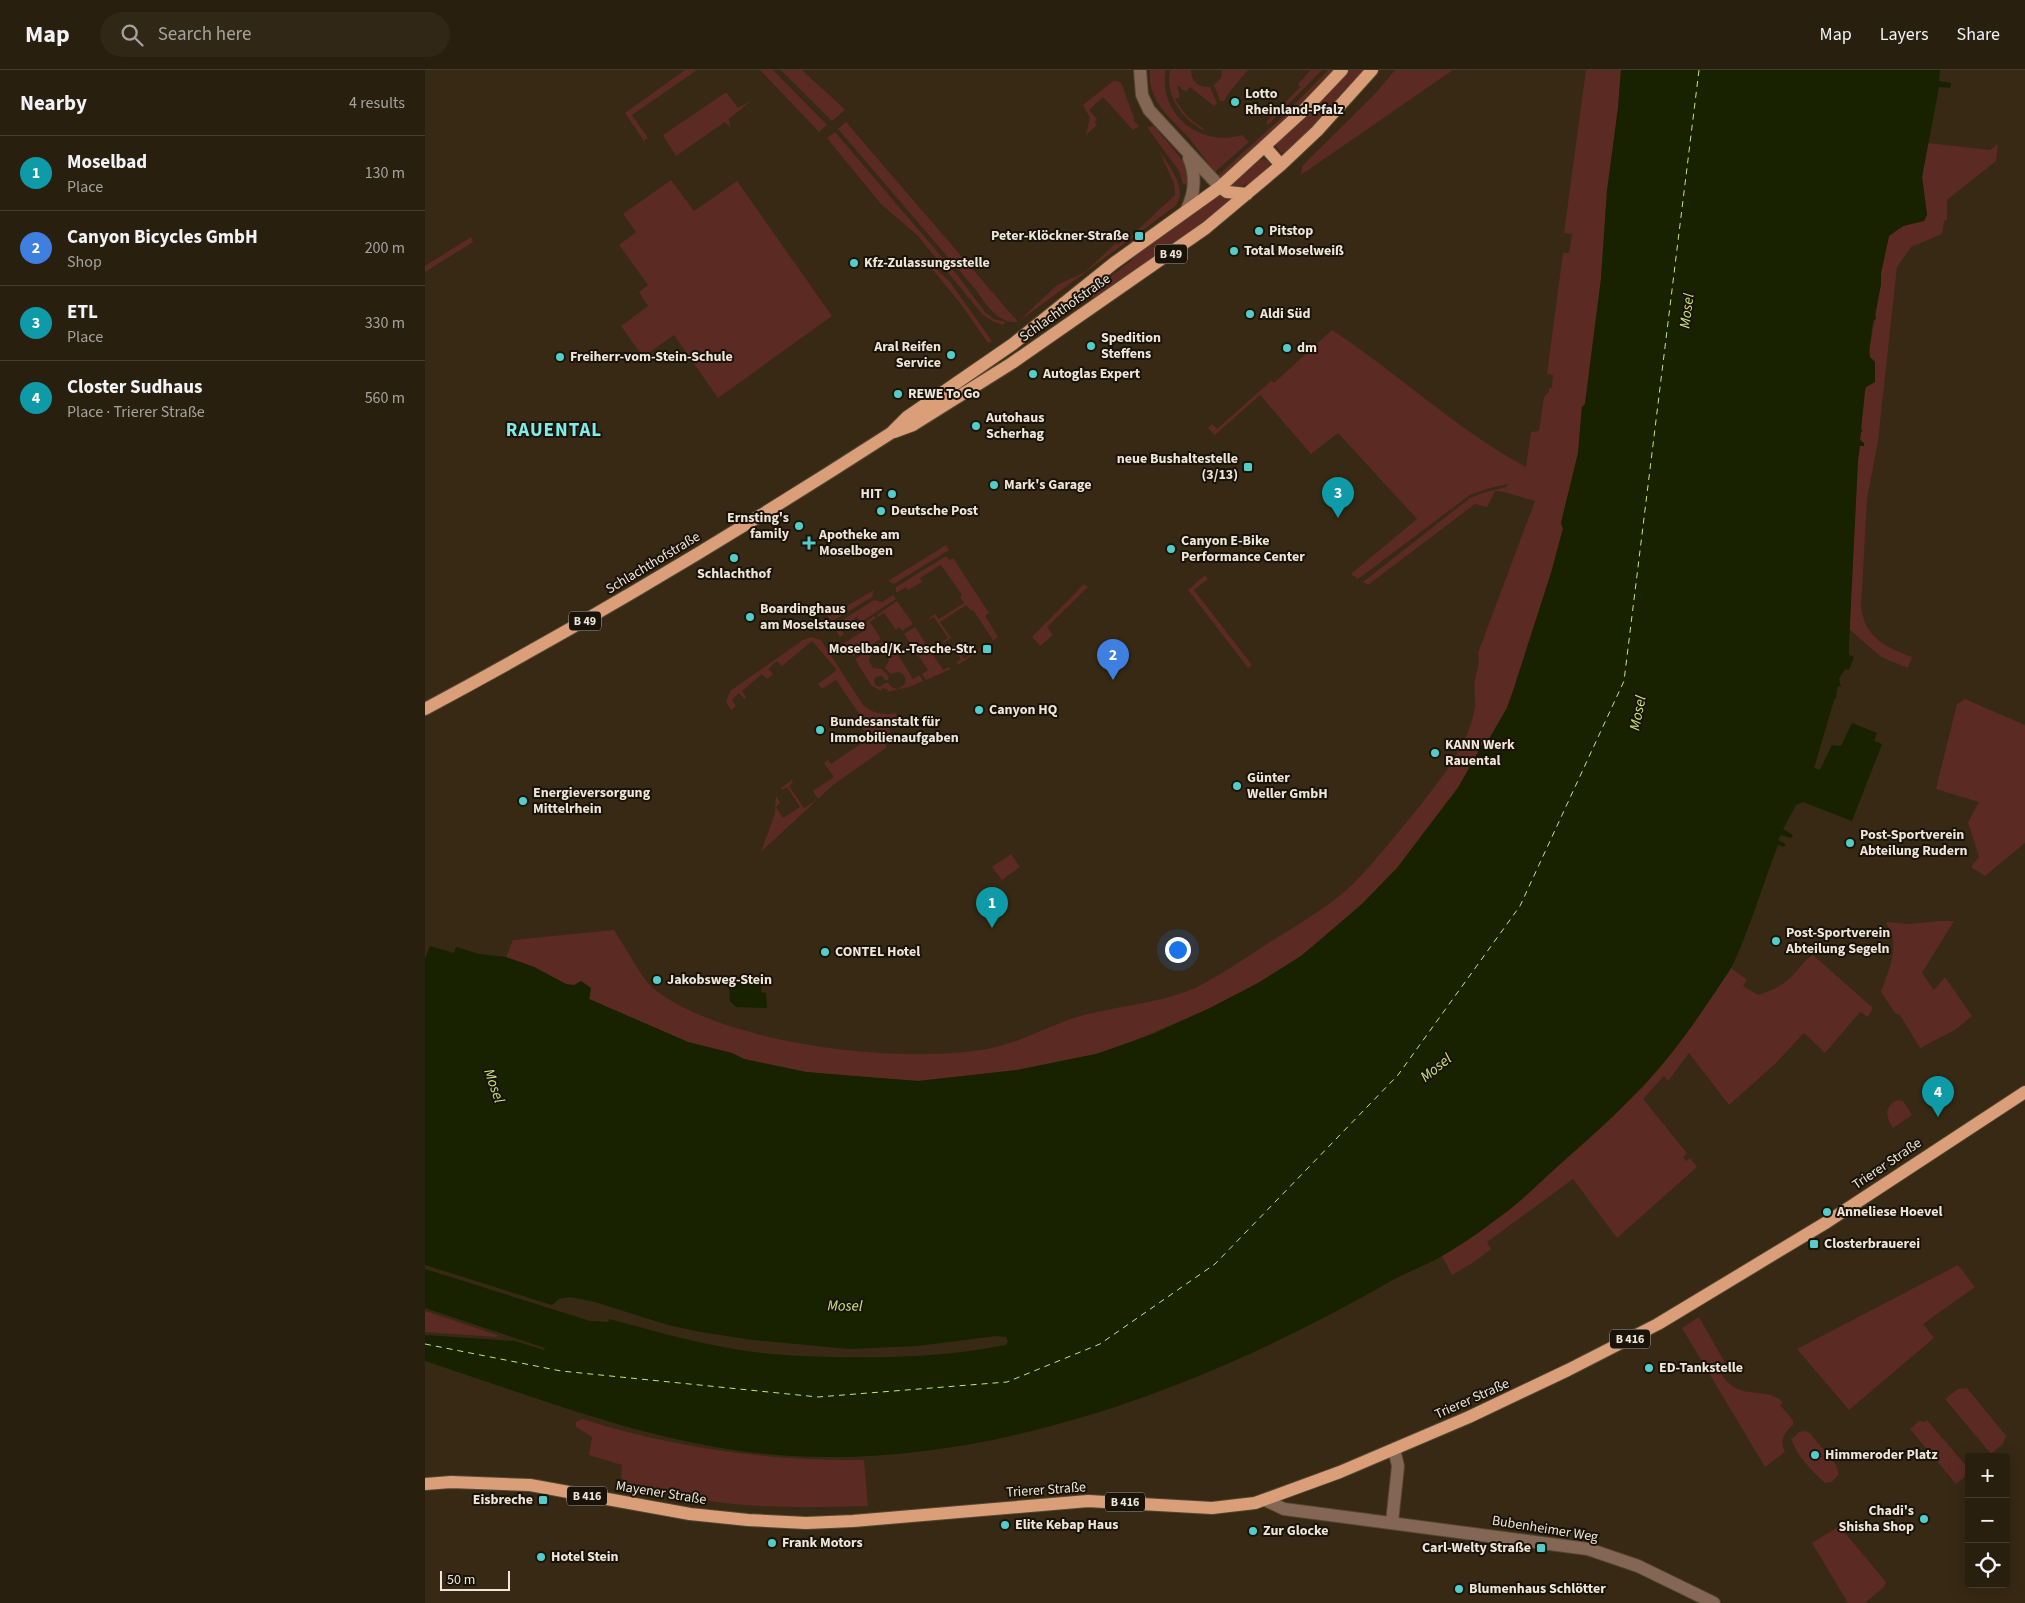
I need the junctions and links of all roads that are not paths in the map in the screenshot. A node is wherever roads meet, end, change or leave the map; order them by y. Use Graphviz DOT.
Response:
graph roads {
  1 [pos="1140,70"];
  2 [pos="1342,70"];
  3 [pos="1372,70"];
  4 [pos="1265,147"];
  5 [pos="1187,153"];
  6 [pos="1281,165"];
  7 [pos="1220,187"];
  8 [pos="1247,194"];
  9 [pos="1186,211"];
  10 [pos="1089,283"];
  11 [pos="1091,308"];
  12 [pos="891,433"];
  13 [pos="425,709"];
  14 [pos="2025,1092"];
  15 [pos="1394,1450"];
  16 [pos="425,1484"];
  17 [pos="1291,1492"];
  18 [pos="1265,1500"];
  19 [pos="1303,1510"];
  20 [pos="863,1520"];
  21 [pos="1392,1522"];
  22 [pos="1714,1603"];
  1 -- 5 [label="street"];
  2 -- 4 [label="main road, Schlachthofstraße / B 49"];
  3 -- 6 [label="main road, Schlachthofstraße / B 49"];
  4 -- 6 [label="main road"];
  4 -- 7 [label="main road, Schlachthofstraße / B 49"];
  5 -- 7 [label="street"];
  5 -- 9 [label="street"];
  6 -- 8 [label="main road, Schlachthofstraße / B 49"];
  7 -- 8 [label="main road"];
  7 -- 9 [label="main road, Schlachthofstraße / B 49"];
  8 -- 11 [label="main road, Schlachthofstraße / B 49"];
  9 -- 10 [label="main road, Schlachthofstraße / B 49"];
  10 -- 11 [label="main road"];
  10 -- 12 [label="main road, Schlachthofstraße / B 49"];
  11 -- 12 [label="main road, Schlachthofstraße / B 49"];
  12 -- 13 [label="main road, Schlachthofstraße / B 49"];
  14 -- 15 [label="main road, Trierer Straße / B 416"];
  15 -- 17 [label="main road, Trierer Straße / B 416"];
  15 -- 21 [label="street"];
  16 -- 20 [label="main road, Mayener Straße / B 416"];
  17 -- 18 [label="main road, Trierer Straße / B 416"];
  17 -- 19 [label="street"];
  18 -- 19 [label="street, Bubenheimer Weg"];
  18 -- 20 [label="main road, Trierer Straße / B 416"];
  19 -- 21 [label="street, Bubenheimer Weg"];
  21 -- 22 [label="street, Bubenheimer Weg"];
}
